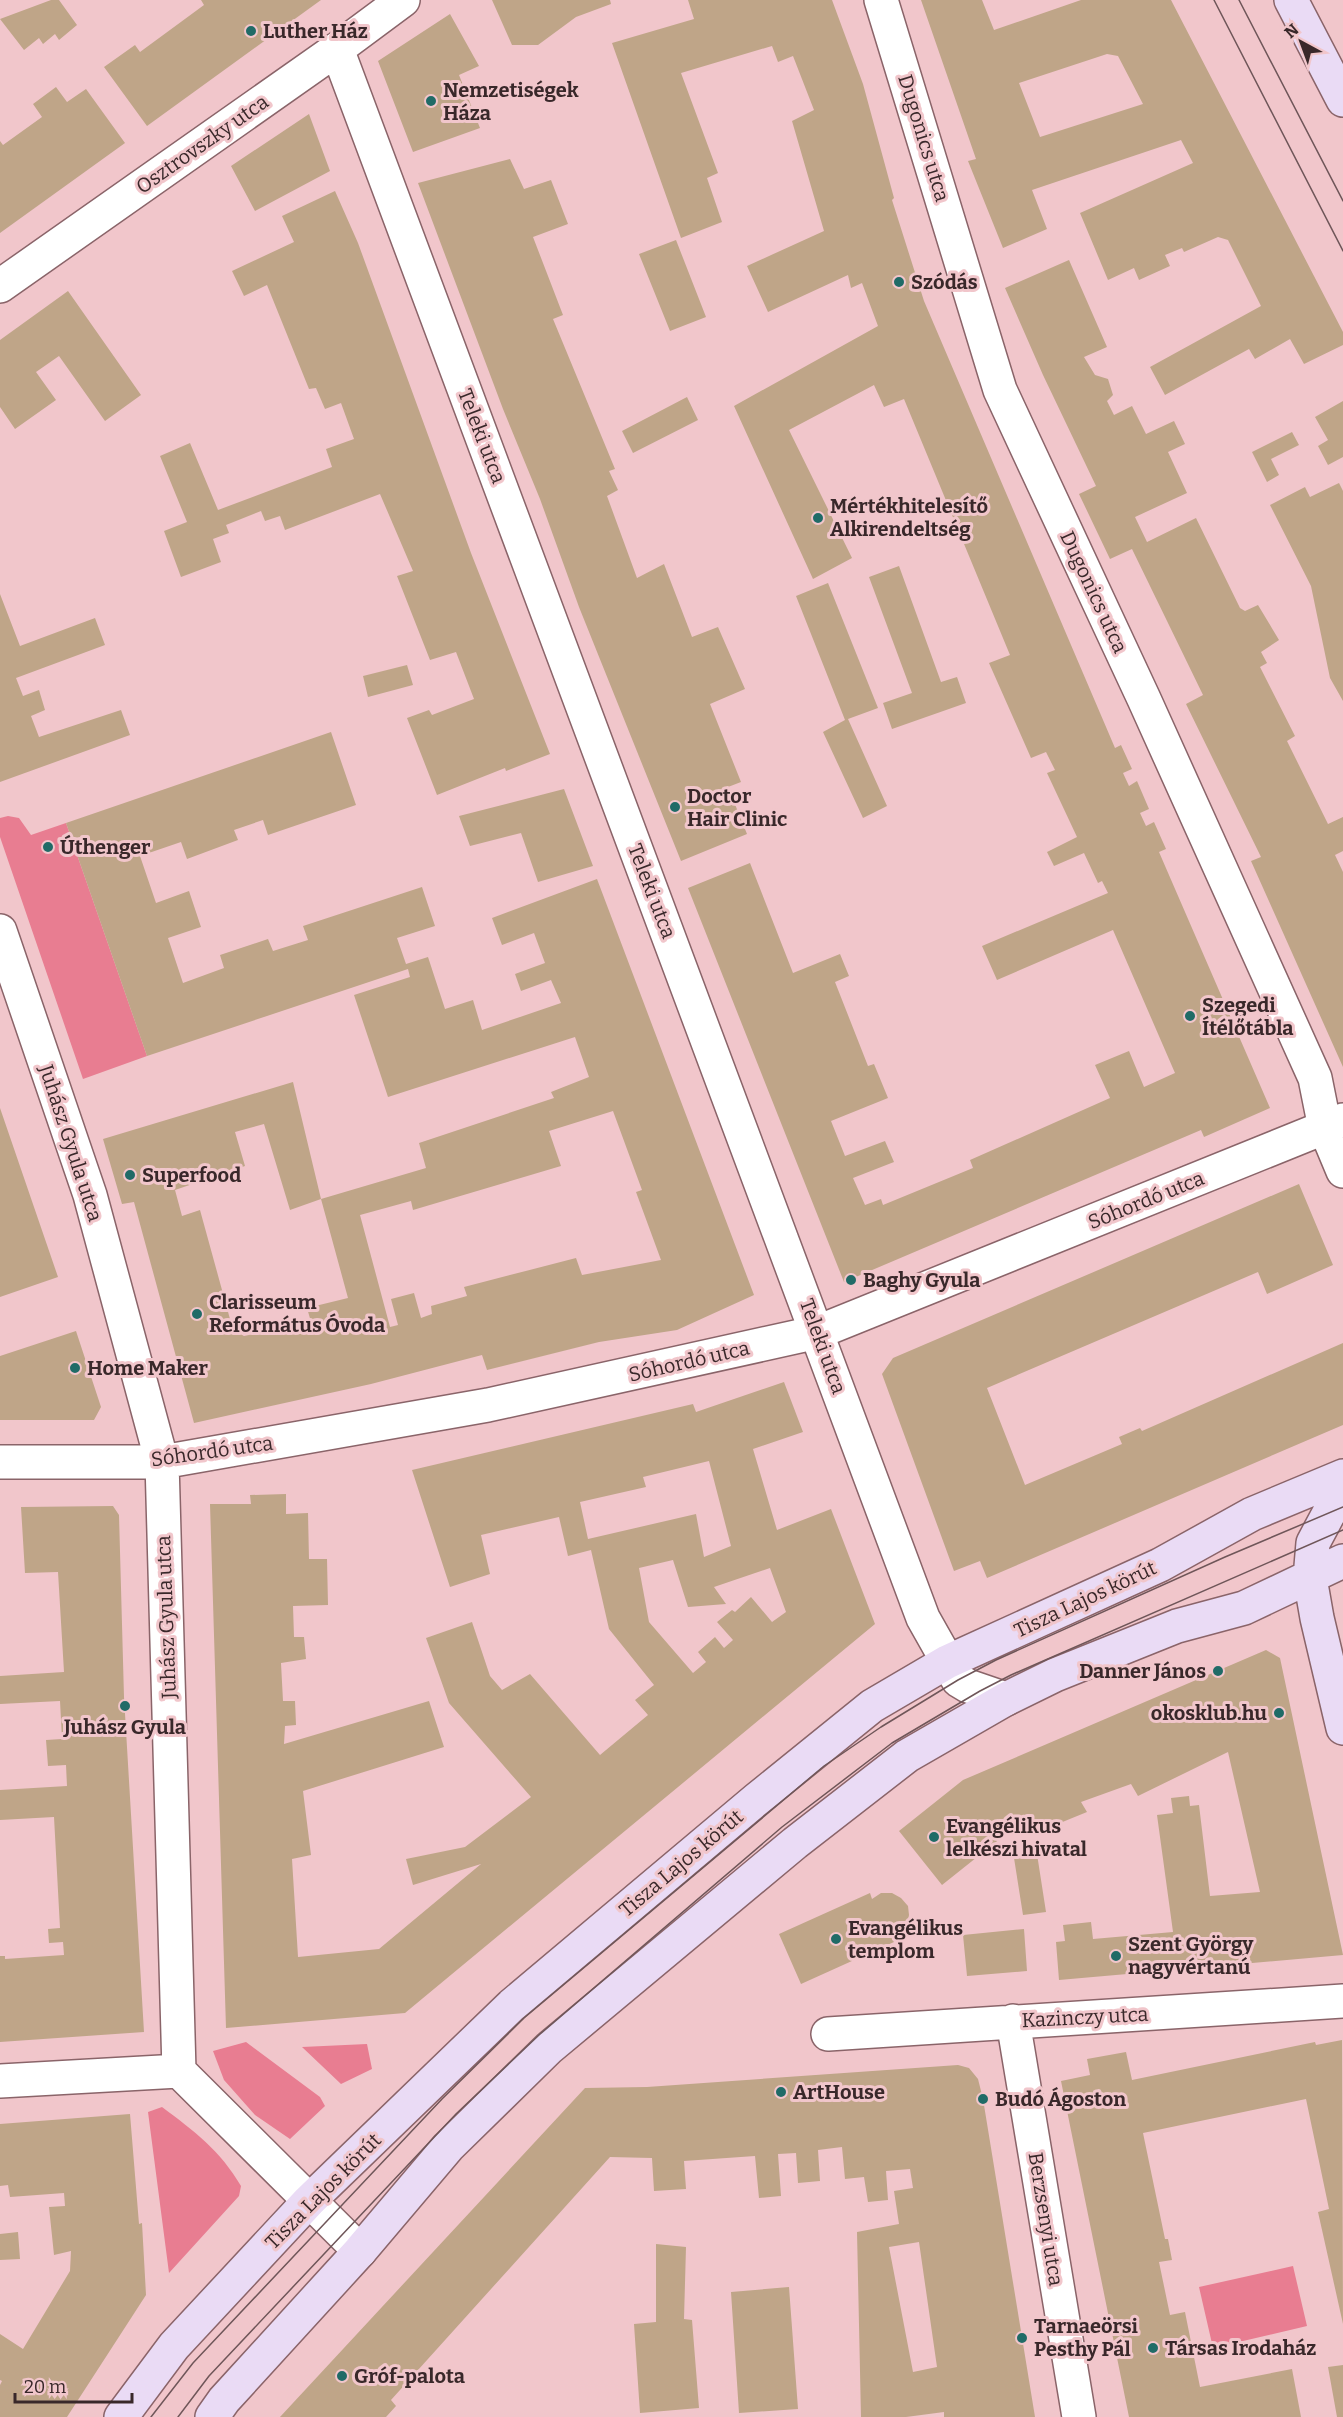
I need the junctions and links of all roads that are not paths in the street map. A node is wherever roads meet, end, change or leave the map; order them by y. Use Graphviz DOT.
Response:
graph roads {
  1 [pos="403,0"];
  2 [pos="881,0"];
  3 [pos="1291,0"];
  4 [pos="337,49"];
  5 [pos="1343,100"];
  6 [pos="0,286"];
  7 [pos="0,931"];
  8 [pos="1334,1124"];
  9 [pos="1343,1171"];
  10 [pos="818,1332"];
  11 [pos="0,1462"];
  12 [pos="162,1462"];
  13 [pos="1343,1476"];
  14 [pos="1343,1498"];
  15 [pos="1343,1561"];
  16 [pos="1310,1578"];
  17 [pos="947,1662"];
  18 [pos="1006,1699"];
  19 [pos="1343,1728"];
  20 [pos="1343,2001"];
  21 [pos="1012,2021"];
  22 [pos="828,2034"];
  23 [pos="179,2071"];
  24 [pos="0,2081"];
  25 [pos="309,2201"];
  26 [pos="360,2251"];
  27 [pos="128,2412"];
  28 [pos="212,2417"];
  29 [pos="1079,2417"];
  1 -- 4 [label="street, Osztrovszky utca"];
  2 -- 8 [label="street, Dugonics utca"];
  3 -- 5 [label="street"];
  4 -- 6 [label="street, Osztrovszky utca"];
  4 -- 10 [label="street, Teleki utca"];
  7 -- 12 [label="street, Juhász Gyula utca"];
  8 -- 9 [label="street, Dugonics utca"];
  8 -- 10 [label="street, Sóhordó utca"];
  10 -- 12 [label="street, Sóhordó utca"];
  10 -- 17 [label="street, Teleki utca"];
  11 -- 12 [label="street, Sóhordó utca"];
  12 -- 23 [label="street, Juhász Gyula utca"];
  13 -- 17 [label="street, Tisza Lajos körút"];
  14 -- 16 [label="street"];
  15 -- 16 [label="street"];
  16 -- 18 [label="street"];
  16 -- 19 [label="street"];
  17 -- 18 [label="street, Teleki utca"];
  17 -- 25 [label="street, Tisza Lajos körút"];
  18 -- 26 [label="street"];
  20 -- 21 [label="street, Kazinczy utca"];
  21 -- 22 [label="street, Kazinczy utca"];
  21 -- 29 [label="street, Berzsenyi utca"];
  23 -- 24 [label="street"];
  23 -- 25 [label="street"];
  25 -- 26 [label="street"];
  25 -- 27 [label="street, Tisza Lajos körút"];
  26 -- 28 [label="street"];
}
